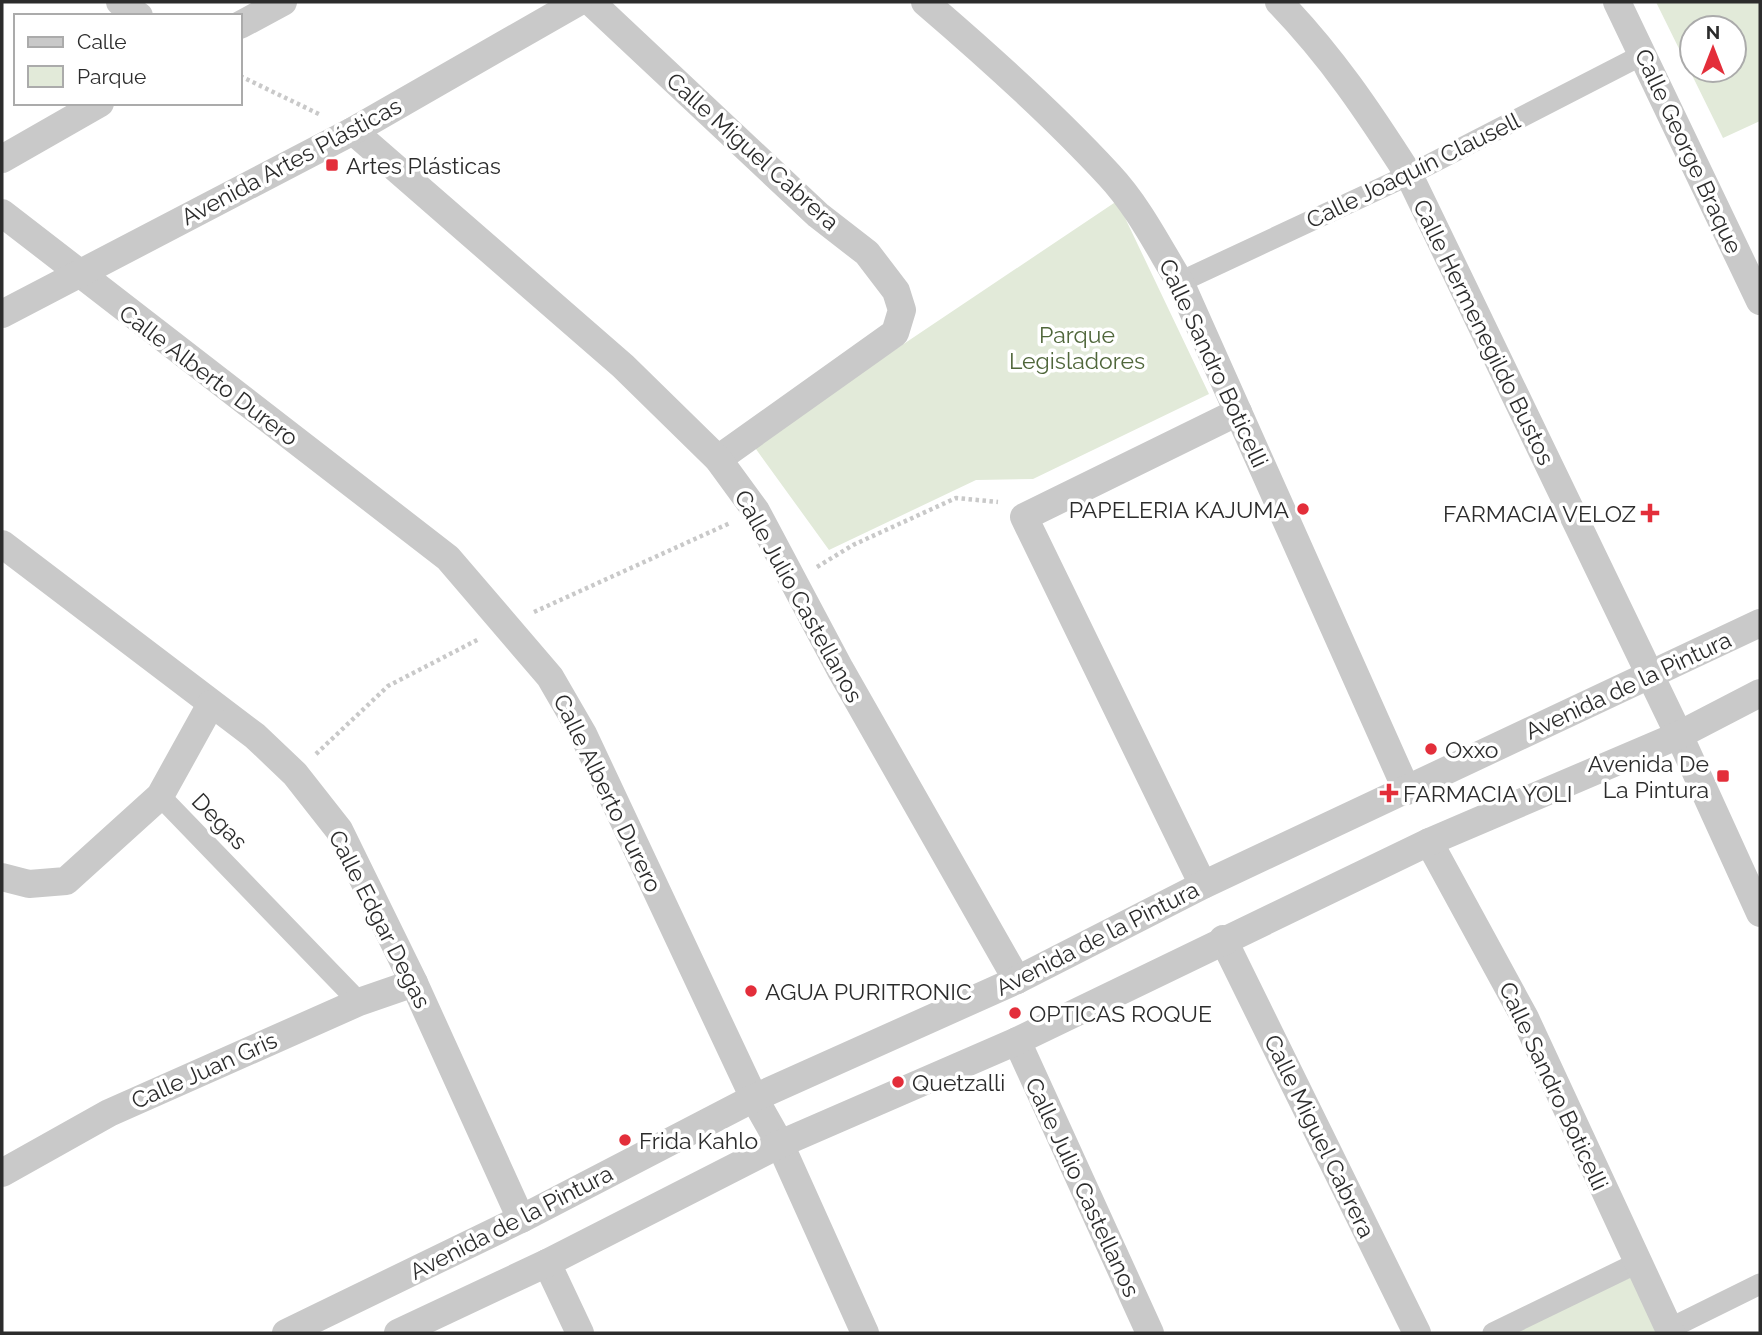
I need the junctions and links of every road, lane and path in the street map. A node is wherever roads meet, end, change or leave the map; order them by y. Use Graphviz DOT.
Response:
graph roads {
  1 [pos="120,2"];
  2 [pos="283,2"];
  3 [pos="578,2"];
  4 [pos="591,2"];
  5 [pos="925,2"];
  6 [pos="1279,2"];
  7 [pos="1617,2"];
  8 [pos="136,14"];
  9 [pos="242,24"];
  10 [pos="1644,54"];
  11 [pos="242,77"];
  12 [pos="96,105"];
  13 [pos="353,131"];
  14 [pos="2,159"];
  15 [pos="1409,175"];
  16 [pos="2,213"];
  17 [pos="76,274"];
  18 [pos="1180,282"];
  19 [pos="1760,300"];
  20 [pos="2,314"];
  21 [pos="1238,412"];
  22 [pos="718,459"];
  23 [pos="1024,517"];
  24 [pos="2,544"];
  25 [pos="795,580"];
  26 [pos="1760,622"];
  27 [pos="1649,675"];
  28 [pos="1760,693"];
  29 [pos="211,704"];
  30 [pos="1679,734"];
  31 [pos="1407,791"];
  32 [pos="160,796"];
  33 [pos="1429,842"];
  34 [pos="2,877"];
  35 [pos="1203,885"];
  36 [pos="1760,913"];
  37 [pos="1223,939"];
  38 [pos="1017,980"];
  39 [pos="414,983"];
  40 [pos="359,1002"];
  41 [pos="1017,1041"];
  42 [pos="754,1098"];
  43 [pos="780,1144"];
  44 [pos="4,1168"];
  45 [pos="520,1219"];
  46 [pos="547,1263"];
  47 [pos="1637,1263"];
  48 [pos="1760,1284"];
  49 [pos="1670,1331"];
  50 [pos="286,1333"];
  51 [pos="398,1333"];
  52 [pos="580,1333"];
  53 [pos="865,1333"];
  54 [pos="1150,1333"];
  55 [pos="1417,1333"];
  56 [pos="1493,1333"];
  1 -- 8 [label="street"];
  2 -- 9 [label="street"];
  3 -- 13 [label="street, Avenida Artes Plásticas"];
  4 -- 22 [label="street, Calle Miguel Cabrera"];
  5 -- 18 [label="street, Calle Sandro Boticelli"];
  6 -- 15 [label="street, Calle Hermenegildo Bustos"];
  7 -- 10 [label="street, Calle George Braque"];
  10 -- 15 [label="street, Calle Joaquín Clausell"];
  10 -- 19 [label="street, Calle George Braque"];
  11 -- 13 [label="path"];
  12 -- 14 [label="street"];
  13 -- 17 [label="street, Avenida Artes Plásticas"];
  13 -- 22 [label="street, Calle Julio Castellanos"];
  15 -- 18 [label="street, Calle Joaquín Clausell"];
  15 -- 27 [label="street, Calle Hermenegildo Bustos"];
  16 -- 17 [label="street, Calle Alberto Durero"];
  17 -- 20 [label="street, Avenida Artes Plásticas"];
  17 -- 42 [label="street, Calle Alberto Durero"];
  18 -- 21 [label="street, Calle Sandro Boticelli"];
  21 -- 23 [label="street"];
  21 -- 31 [label="street, Calle Sandro Boticelli"];
  22 -- 25 [label="street, Calle Julio Castellanos"];
  23 -- 25 [label="path"];
  23 -- 35 [label="street"];
  24 -- 29 [label="street, Calle Edgar Degas"];
  25 -- 38 [label="street, Calle Julio Castellanos"];
  26 -- 27 [label="street, Avenida de la Pintura"];
  27 -- 30 [label="street, Calle Hermenegildo Bustos"];
  27 -- 31 [label="street, Avenida de la Pintura"];
  28 -- 30 [label="street"];
  29 -- 32 [label="street"];
  29 -- 39 [label="street, Calle Edgar Degas"];
  30 -- 33 [label="street"];
  30 -- 36 [label="street, Calle Hermenegildo Bustos"];
  31 -- 35 [label="street, Avenida de la Pintura"];
  32 -- 34 [label="street"];
  32 -- 40 [label="street, Degas"];
  33 -- 37 [label="street"];
  33 -- 47 [label="street, Calle Sandro Boticelli"];
  35 -- 38 [label="street, Avenida de la Pintura"];
  37 -- 41 [label="street"];
  37 -- 55 [label="street, Calle Miguel Cabrera"];
  38 -- 42 [label="street, Avenida de la Pintura"];
  39 -- 40 [label="street, Calle Juan Gris"];
  39 -- 45 [label="street, Calle Edgar Degas"];
  40 -- 44 [label="street, Calle Juan Gris"];
  41 -- 43 [label="street"];
  41 -- 54 [label="street, Calle Julio Castellanos"];
  42 -- 43 [label="street, Calle Alberto Durero"];
  42 -- 45 [label="street, Avenida de la Pintura"];
  43 -- 46 [label="street"];
  43 -- 53 [label="street, Calle Alberto Durero"];
  45 -- 50 [label="street, Avenida de la Pintura"];
  46 -- 51 [label="street"];
  46 -- 52 [label="street"];
  47 -- 49 [label="street, Calle Sandro Boticelli"];
  47 -- 56 [label="street"];
  48 -- 49 [label="street"];
}
